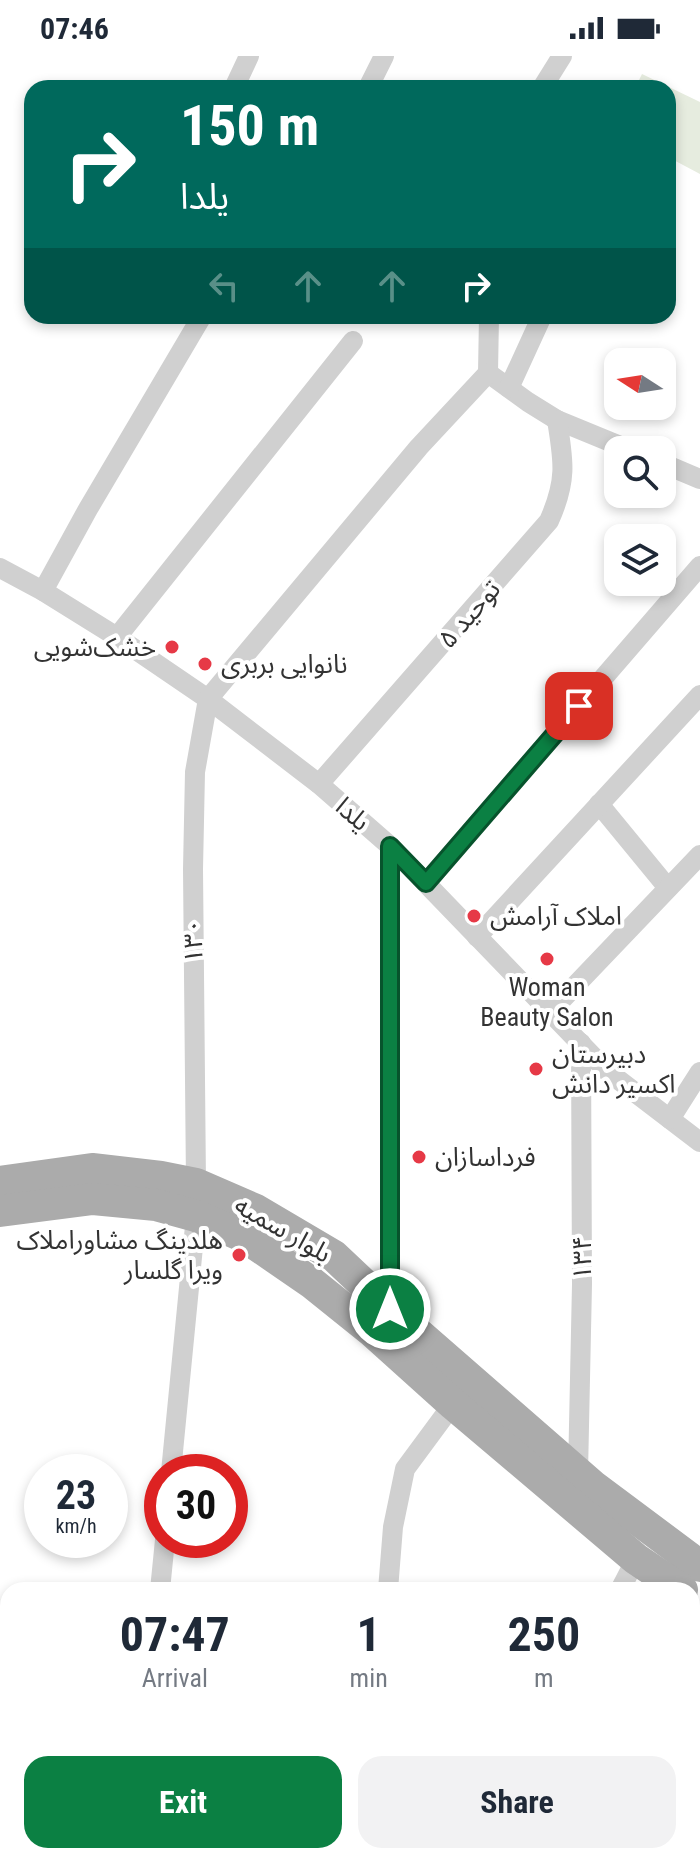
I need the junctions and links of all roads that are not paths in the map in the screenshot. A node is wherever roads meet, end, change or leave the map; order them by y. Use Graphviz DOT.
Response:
graph roads {
  1 [pos="249,56"];
  2 [pos="384,56"];
  3 [pos="562,56"];
  4 [pos="238,80"];
  5 [pos="372,80"];
  6 [pos="547,80"];
  7 [pos="197,324"];
  8 [pos="489,324"];
  9 [pos="538,324"];
  10 [pos="353,341"];
  11 [pos="488,373"];
  12 [pos="509,388"];
  13 [pos="557,420"];
  14 [pos="604,439"];
  15 [pos="676,469"];
  16 [pos="700,479"];
  17 [pos="700,566"];
  18 [pos="0,568"];
  19 [pos="43,591"];
  20 [pos="117,637"];
  21 [pos="700,695"];
  22 [pos="208,699"];
  23 [pos="319,784"];
  24 [pos="599,804"];
  25 [pos="390,846"];
  26 [pos="700,855"];
  27 [pos="426,883"];
  28 [pos="668,888"];
  29 [pos="477,937"];
  30 [pos="550,1012"];
  31 [pos="581,1043"];
  32 [pos="700,1072"];
  33 [pos="670,1119"];
  34 [pos="700,1142"];
  35 [pos="0,1182"];
  36 [pos="196,1184"];
  37 [pos="0,1211"];
  38 [pos="196,1216"];
  39 [pos="382,1320"];
  40 [pos="453,1404"];
  41 [pos="173,1454"];
  42 [pos="570,1484"];
  43 [pos="163,1558"];
  44 [pos="636,1559"];
  45 [pos="700,1566"];
  46 [pos="161,1582"];
  47 [pos="389,1582"];
  48 [pos="624,1582"];
  49 [pos="670,1582"];
  1 -- 4 [label="street"];
  2 -- 5 [label="street"];
  3 -- 6 [label="street"];
  7 -- 19 [label="street"];
  8 -- 11 [label="street"];
  9 -- 12 [label="street"];
  10 -- 20 [label="street"];
  11 -- 12 [label="street"];
  11 -- 22 [label="street"];
  12 -- 13 [label="street"];
  13 -- 14 [label="street"];
  13 -- 23 [label="street, توحید ۵"];
  15 -- 16 [label="street"];
  17 -- 27 [label="street"];
  18 -- 19 [label="street, یلدا"];
  19 -- 20 [label="street, یلدا"];
  20 -- 22 [label="street, یلدا"];
  21 -- 24 [label="street"];
  22 -- 23 [label="street, یلدا"];
  22 -- 36 [label="street, ۱۳۰"];
  23 -- 25 [label="street, یلدا"];
  24 -- 28 [label="street"];
  24 -- 29 [label="street"];
  25 -- 27 [label="street, یلدا"];
  25 -- 39 [label="street"];
  26 -- 28 [label="street"];
  27 -- 29 [label="street, یلدا"];
  28 -- 30 [label="street"];
  29 -- 30 [label="street, یلدا"];
  30 -- 31 [label="street, یلدا"];
  31 -- 33 [label="street, یلدا"];
  31 -- 42 [label="street, ۱۳۴"];
  32 -- 33 [label="street"];
  33 -- 34 [label="street, یلدا"];
  35 -- 36 [label="main road, بلوار سمیه"];
  36 -- 39 [label="main road, بلوار سمیه"];
  37 -- 38 [label="main road, بلوار سمیه"];
  38 -- 39 [label="main road, بلوار سمیه"];
  38 -- 41 [label="street"];
  39 -- 40 [label="main road, بلوار سمیه"];
  39 -- 42 [label="main road, بلوار سمیه"];
  40 -- 42 [label="main road, بلوار سمیه"];
  40 -- 47 [label="street"];
  42 -- 44 [label="main road, بلوار سمیه"];
  42 -- 45 [label="main road, بلوار سمیه"];
  43 -- 46 [label="street"];
  44 -- 48 [label="street"];
  44 -- 49 [label="main road, بلوار سمیه"];
}
